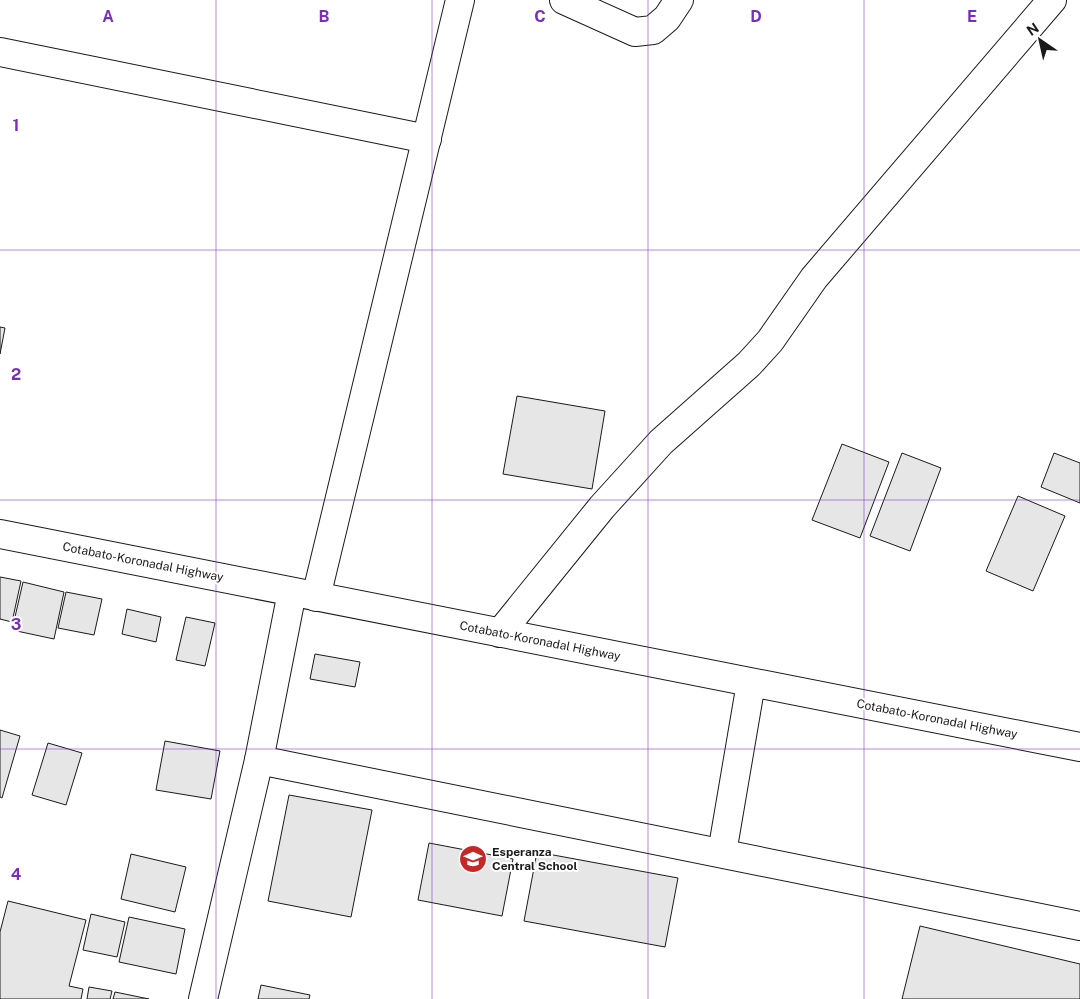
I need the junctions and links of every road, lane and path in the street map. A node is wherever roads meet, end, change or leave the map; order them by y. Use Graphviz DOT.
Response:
graph roads {
  1 [pos="460,0"];
  2 [pos="564,0"];
  3 [pos="679,0"];
  4 [pos="1052,0"];
  5 [pos="0,52"];
  6 [pos="427,139"];
  7 [pos="0,534"];
  8 [pos="304,594"];
  9 [pos="500,633"];
  10 [pos="751,683"];
  11 [pos="1080,747"];
  12 [pos="259,760"];
  13 [pos="722,853"];
  14 [pos="1080,926"];
  15 [pos="203,999"];
  1 -- 6 [label="main road"];
  2 -- 3 [label="main road"];
  4 -- 9 [label="main road"];
  5 -- 6 [label="main road"];
  6 -- 8 [label="main road"];
  7 -- 8 [label="main road, Cotabato-Koronadal Highway"];
  8 -- 9 [label="main road, Cotabato-Koronadal Highway"];
  8 -- 12 [label="main road"];
  9 -- 10 [label="main road, Cotabato-Koronadal Highway"];
  10 -- 11 [label="main road, Cotabato-Koronadal Highway"];
  10 -- 13 [label="main road"];
  12 -- 13 [label="main road"];
  12 -- 15 [label="main road"];
  13 -- 14 [label="main road"];
}
